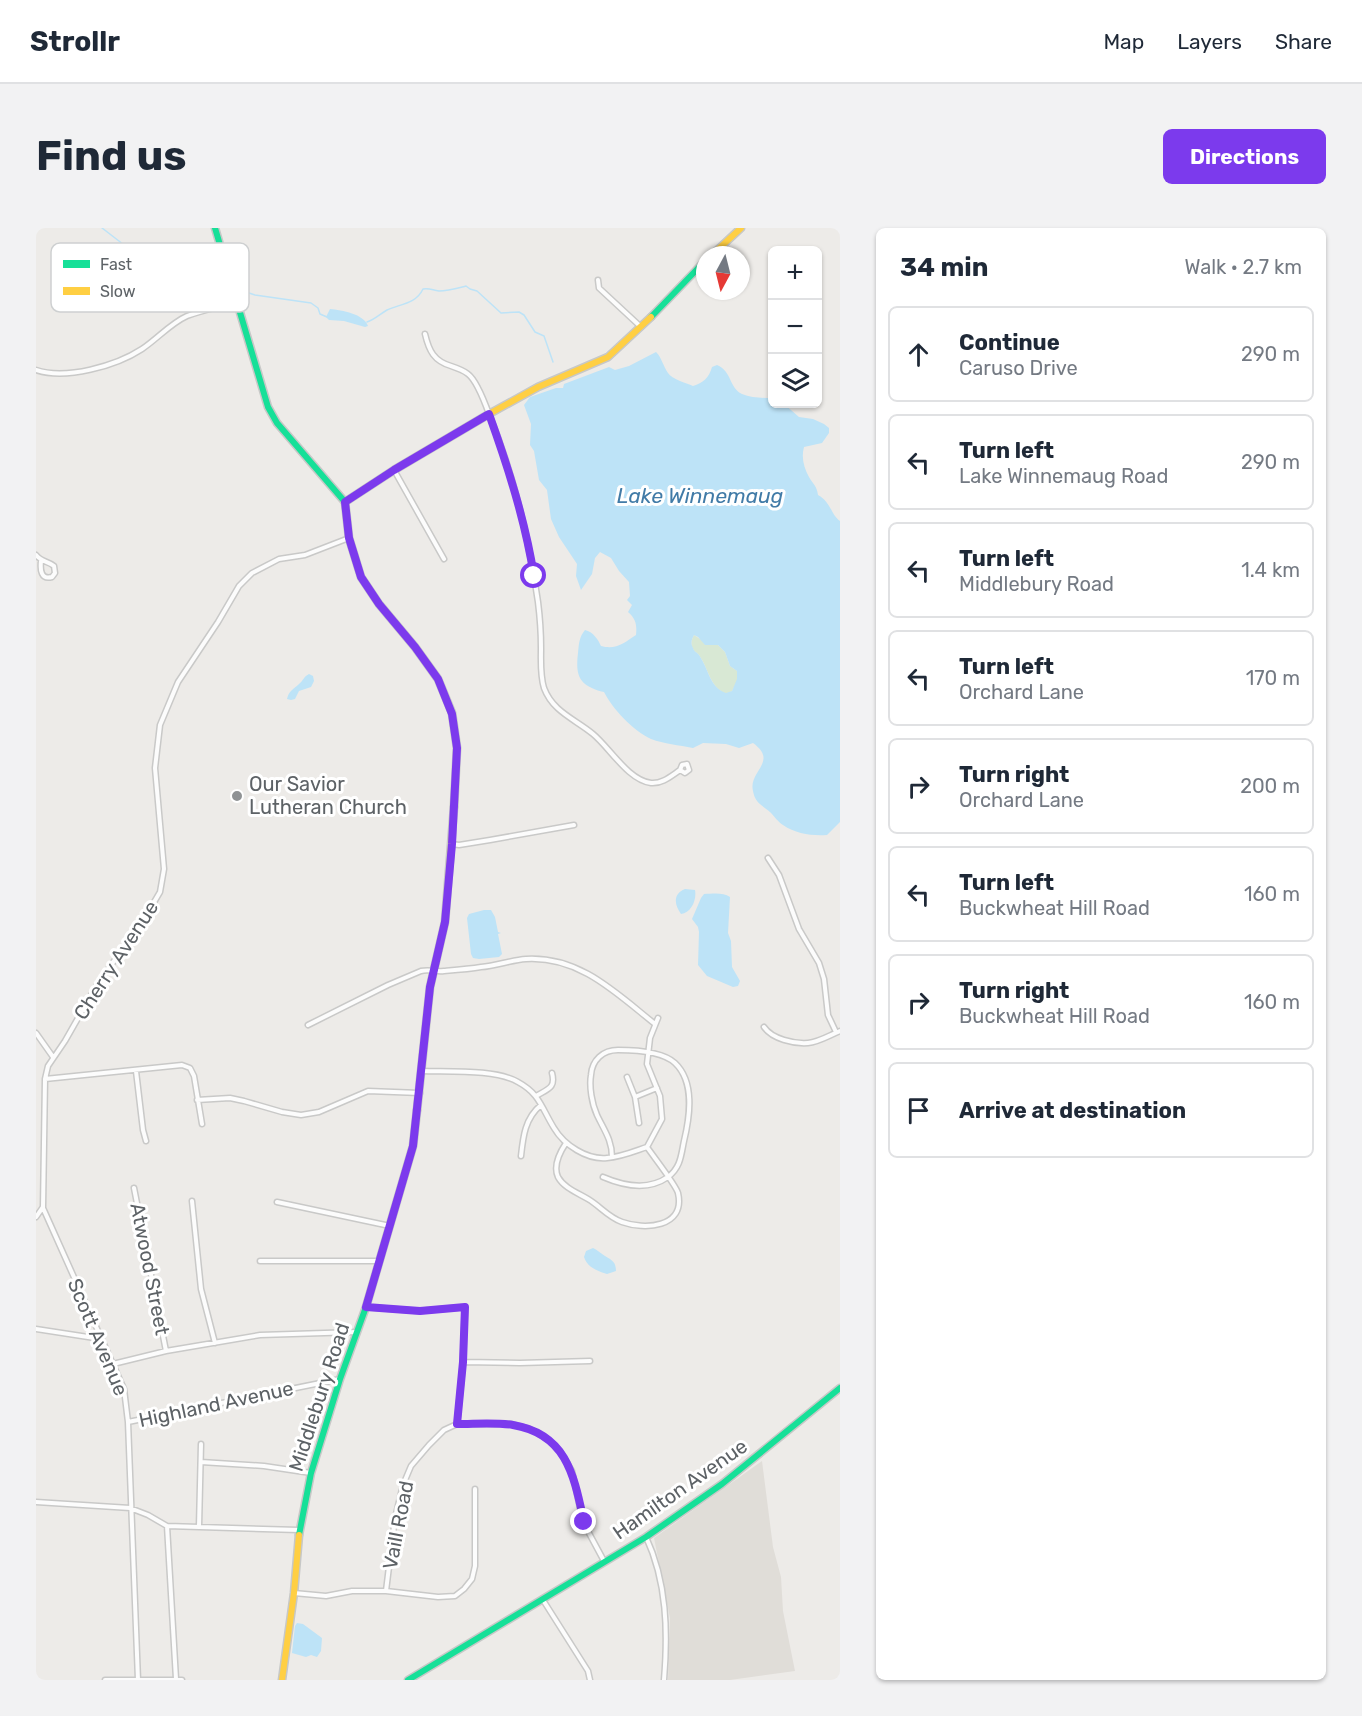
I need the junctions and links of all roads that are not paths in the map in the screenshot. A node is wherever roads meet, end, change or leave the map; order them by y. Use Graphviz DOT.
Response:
graph roads {
  1 [pos="215,228"];
  2 [pos="741,228"];
  3 [pos="219,243"];
  4 [pos="722,246"];
  5 [pos="696,270"];
  6 [pos="598,280"];
  7 [pos="200,312"];
  8 [pos="239,312"];
  9 [pos="641,327"];
  10 [pos="425,334"];
  11 [pos="36,370"];
  12 [pos="489,414"];
  13 [pos="394,470"];
  14 [pos="345,502"];
  15 [pos="349,538"];
  16 [pos="36,555"];
  17 [pos="444,559"];
  18 [pos="40,561"];
  19 [pos="680,770"];
  20 [pos="574,825"];
  21 [pos="452,844"];
  22 [pos="768,858"];
  23 [pos="433,970"];
  24 [pos="658,1018"];
  25 [pos="655,1024"];
  26 [pos="308,1025"];
  27 [pos="764,1027"];
  28 [pos="838,1032"];
  29 [pos="36,1033"];
  30 [pos="648,1053"];
  31 [pos="53,1057"];
  32 [pos="136,1071"];
  33 [pos="422,1071"];
  34 [pos="552,1072"];
  35 [pos="627,1077"];
  36 [pos="45,1079"];
  37 [pos="657,1088"];
  38 [pos="420,1093"];
  39 [pos="536,1096"];
  40 [pos="635,1097"];
  41 [pos="197,1100"];
  42 [pos="541,1105"];
  43 [pos="639,1123"];
  44 [pos="202,1124"];
  45 [pos="146,1141"];
  46 [pos="566,1143"];
  47 [pos="647,1147"];
  48 [pos="521,1156"];
  49 [pos="612,1157"];
  50 [pos="667,1177"];
  51 [pos="603,1178"];
  52 [pos="134,1188"];
  53 [pos="192,1201"];
  54 [pos="277,1202"];
  55 [pos="43,1207"];
  56 [pos="36,1217"];
  57 [pos="390,1226"];
  58 [pos="260,1261"];
  59 [pos="380,1261"];
  60 [pos="366,1307"];
  61 [pos="36,1329"];
  62 [pos="357,1332"];
  63 [pos="101,1339"];
  64 [pos="215,1343"];
  65 [pos="166,1351"];
  66 [pos="590,1361"];
  67 [pos="463,1362"];
  68 [pos="113,1364"];
  69 [pos="340,1379"];
  70 [pos="840,1388"];
  71 [pos="128,1422"];
  72 [pos="457,1424"];
  73 [pos="201,1444"];
  74 [pos="201,1462"];
  75 [pos="311,1473"];
  76 [pos="475,1489"];
  77 [pos="36,1502"];
  78 [pos="130,1508"];
  79 [pos="167,1526"];
  80 [pos="199,1526"];
  81 [pos="298,1530"];
  82 [pos="646,1538"];
  83 [pos="604,1561"];
  84 [pos="386,1591"];
  85 [pos="294,1593"];
  86 [pos="543,1600"];
  87 [pos="138,1679"];
  88 [pos="176,1679"];
  89 [pos="105,1680"];
  90 [pos="182,1680"];
  91 [pos="282,1680"];
  92 [pos="408,1680"];
  93 [pos="590,1680"];
  94 [pos="664,1680"];
  1 -- 3 [label="street"];
  2 -- 4 [label="street"];
  5 -- 9 [label="street"];
  6 -- 9 [label="street"];
  7 -- 11 [label="street"];
  8 -- 14 [label="street"];
  9 -- 12 [label="street"];
  10 -- 12 [label="street"];
  12 -- 13 [label="street"];
  12 -- 19 [label="street"];
  13 -- 14 [label="street"];
  13 -- 17 [label="street"];
  14 -- 15 [label="street, Middlebury Road"];
  15 -- 21 [label="street, Middlebury Road"];
  15 -- 31 [label="street, Cherry Avenue"];
  16 -- 18 [label="street"];
  18 -- 18 [label="street"];
  20 -- 21 [label="street"];
  21 -- 23 [label="street, Middlebury Road"];
  22 -- 28 [label="street"];
  23 -- 25 [label="street"];
  23 -- 26 [label="street"];
  23 -- 33 [label="street, Middlebury Road"];
  24 -- 25 [label="street"];
  25 -- 30 [label="street"];
  27 -- 28 [label="street"];
  29 -- 31 [label="street"];
  30 -- 37 [label="street"];
  30 -- 49 [label="street"];
  30 -- 50 [label="street"];
  31 -- 36 [label="street, Cherry Avenue"];
  32 -- 36 [label="street"];
  32 -- 41 [label="street"];
  32 -- 45 [label="street"];
  33 -- 38 [label="street, Middlebury Road"];
  33 -- 39 [label="street"];
  34 -- 39 [label="street"];
  35 -- 40 [label="street"];
  36 -- 55 [label="street, Cherry Avenue"];
  37 -- 40 [label="street"];
  37 -- 47 [label="street"];
  38 -- 41 [label="street"];
  38 -- 57 [label="street, Middlebury Road"];
  39 -- 42 [label="street"];
  40 -- 43 [label="street"];
  41 -- 44 [label="street"];
  42 -- 46 [label="street"];
  42 -- 48 [label="street"];
  46 -- 49 [label="street"];
  46 -- 50 [label="street"];
  47 -- 49 [label="street"];
  47 -- 50 [label="street"];
  50 -- 51 [label="street"];
  52 -- 65 [label="street, Atwood Street"];
  53 -- 64 [label="street"];
  54 -- 57 [label="street"];
  55 -- 56 [label="street"];
  55 -- 63 [label="street, Scott Avenue"];
  57 -- 59 [label="street, Middlebury Road"];
  58 -- 59 [label="street"];
  59 -- 60 [label="street, Middlebury Road"];
  60 -- 62 [label="street, Middlebury Road"];
  60 -- 67 [label="street"];
  61 -- 63 [label="street"];
  62 -- 64 [label="street"];
  62 -- 69 [label="street, Middlebury Road"];
  63 -- 68 [label="street, Scott Avenue"];
  64 -- 65 [label="street"];
  65 -- 68 [label="street"];
  66 -- 67 [label="street"];
  67 -- 72 [label="street"];
  68 -- 71 [label="street, Scott Avenue"];
  69 -- 71 [label="street, Highland Avenue"];
  69 -- 75 [label="street, Middlebury Road"];
  70 -- 82 [label="street, Hamilton Avenue"];
  71 -- 78 [label="street, Scott Avenue"];
  72 -- 83 [label="street"];
  72 -- 84 [label="street, Vaill Road"];
  73 -- 74 [label="street"];
  74 -- 75 [label="street"];
  74 -- 80 [label="street"];
  75 -- 81 [label="street, Middlebury Road"];
  76 -- 84 [label="street"];
  77 -- 78 [label="street"];
  78 -- 79 [label="street"];
  78 -- 87 [label="street, Scott Avenue"];
  79 -- 80 [label="street"];
  79 -- 88 [label="street"];
  80 -- 81 [label="street"];
  81 -- 85 [label="street, Middlebury Road"];
  82 -- 83 [label="street, Hamilton Avenue"];
  82 -- 94 [label="street"];
  83 -- 86 [label="street, Hamilton Avenue"];
  84 -- 85 [label="street, Vaill Road"];
  85 -- 91 [label="street, Middlebury Road"];
  86 -- 92 [label="street, Hamilton Avenue"];
  86 -- 93 [label="street"];
  87 -- 88 [label="street"];
  87 -- 89 [label="street"];
  88 -- 90 [label="street"];
}
